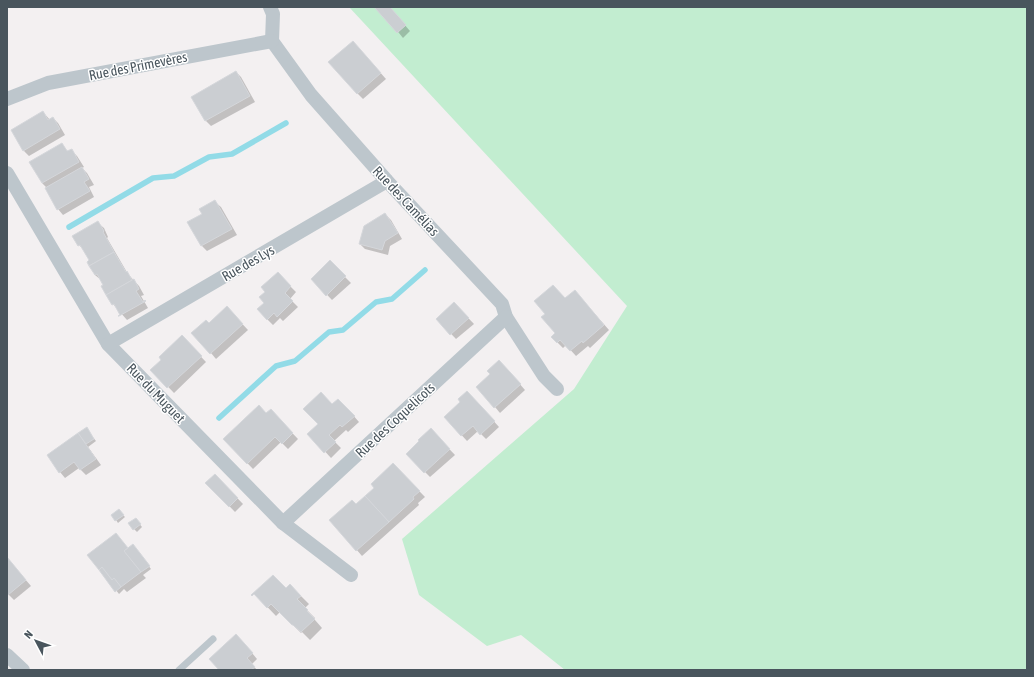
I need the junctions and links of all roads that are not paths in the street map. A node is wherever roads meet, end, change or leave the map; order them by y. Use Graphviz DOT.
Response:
graph roads {
  1 [pos="270,7"];
  2 [pos="272,41"];
  3 [pos="7,99"];
  4 [pos="7,173"];
  5 [pos="387,181"];
  6 [pos="506,317"];
  7 [pos="108,344"];
  8 [pos="556,389"];
  9 [pos="283,523"];
  10 [pos="351,575"];
  11 [pos="213,639"];
  12 [pos="7,655"];
  13 [pos="23,670"];
  14 [pos="179,670"];
  1 -- 2 [label="street"];
  2 -- 3 [label="street, Rue des Primevères"];
  2 -- 5 [label="street, Rue des Camélias"];
  4 -- 7 [label="street, Rue du Muguet"];
  5 -- 6 [label="street, Rue des Camélias"];
  5 -- 7 [label="street, Rue des Lys"];
  6 -- 8 [label="street, Rue des Camélias"];
  6 -- 9 [label="street, Rue des Coquelicots"];
  7 -- 9 [label="street, Rue du Muguet"];
  9 -- 10 [label="street, Rue du Muguet"];
  11 -- 14 [label="lane"];
  12 -- 13 [label="street"];
}
